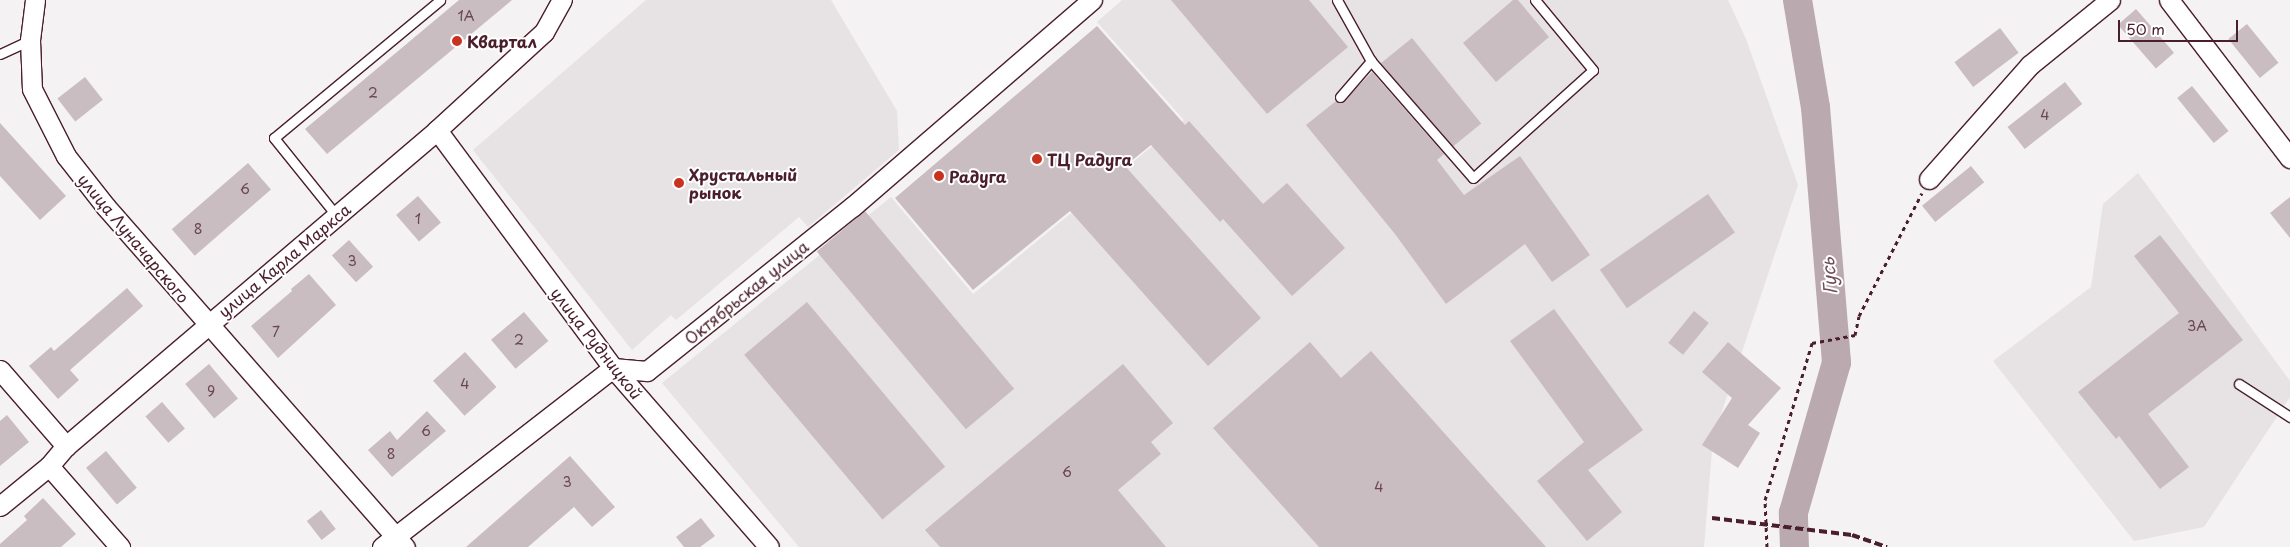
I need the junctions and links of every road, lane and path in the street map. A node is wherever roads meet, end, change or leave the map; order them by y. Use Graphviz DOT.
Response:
graph roads {
  1 [pos="35,0"];
  2 [pos="440,0"];
  3 [pos="1092,0"];
  4 [pos="1337,0"];
  5 [pos="1535,0"];
  6 [pos="2110,0"];
  7 [pos="2169,0"];
  8 [pos="560,2"];
  9 [pos="30,40"];
  10 [pos="0,54"];
  11 [pos="1371,61"];
  12 [pos="1340,97"];
  13 [pos="437,130"];
  14 [pos="2290,158"];
  15 [pos="1930,179"];
  16 [pos="336,215"];
  17 [pos="208,324"];
  18 [pos="613,368"];
  19 [pos="0,370"];
  20 [pos="2239,384"];
  21 [pos="2290,417"];
  22 [pos="66,446"];
  23 [pos="49,466"];
  24 [pos="0,506"];
  25 [pos="394,543"];
  26 [pos="120,547"];
  27 [pos="769,547"];
  28 [pos="1767,547"];
  1 -- 9 [label="street, улица Луначарского"];
  2 -- 16 [label="lane"];
  3 -- 18 [label="street, Октябрьская улица"];
  4 -- 11 [label="lane"];
  5 -- 11 [label="lane"];
  6 -- 15 [label="street"];
  7 -- 14 [label="street"];
  8 -- 13 [label="street, улица Карла Маркса"];
  9 -- 10 [label="lane"];
  9 -- 17 [label="street, улица Луначарского"];
  11 -- 12 [label="lane"];
  13 -- 16 [label="street, улица Карла Маркса"];
  13 -- 18 [label="street, улица Рудницкой"];
  15 -- 28 [label="path"];
  16 -- 17 [label="street, улица Карла Маркса"];
  17 -- 22 [label="street, улица Карла Маркса"];
  17 -- 25 [label="street, улица Луначарского"];
  18 -- 25 [label="street"];
  18 -- 27 [label="street, улица Рудницкой"];
  19 -- 22 [label="street"];
  20 -- 21 [label="lane"];
  22 -- 23 [label="street, улица Карла Маркса"];
  23 -- 24 [label="street, улица Карла Маркса"];
  23 -- 26 [label="street"];
}
